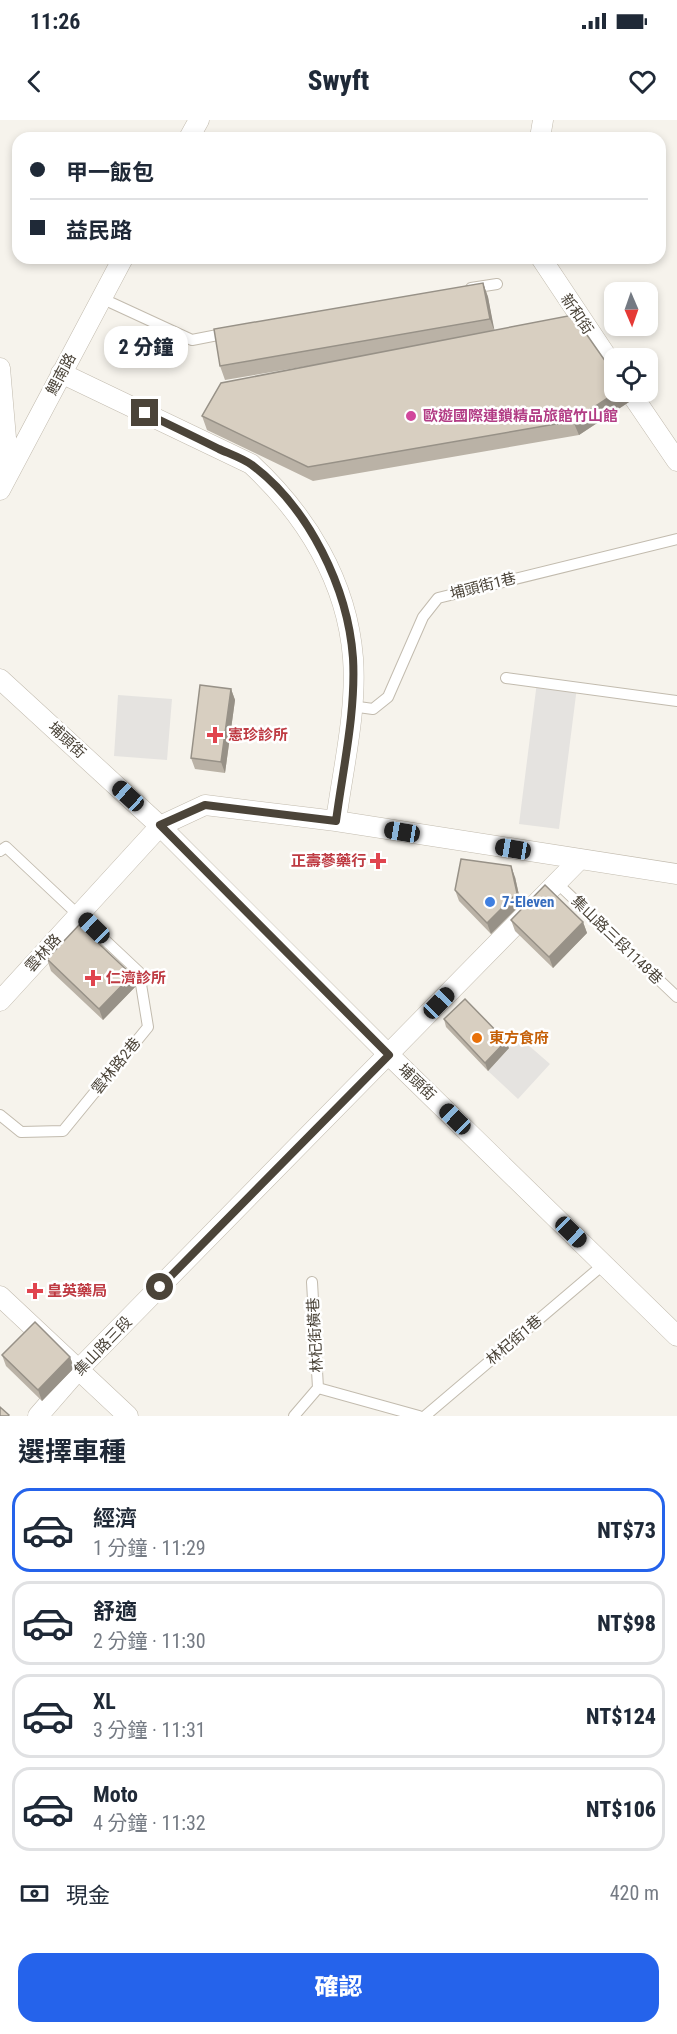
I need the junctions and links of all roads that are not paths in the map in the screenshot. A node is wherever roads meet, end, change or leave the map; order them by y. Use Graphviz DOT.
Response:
graph roads {
  1 [pos="120,264"];
  2 [pos="545,264"];
  3 [pos="497,284"];
  4 [pos="462,290"];
  5 [pos="101,298"];
  6 [pos="239,331"];
  7 [pos="604,352"];
  8 [pos="0,368"];
  9 [pos="61,373"];
  10 [pos="637,402"];
  11 [pos="677,460"];
  12 [pos="5,482"];
  13 [pos="677,539"];
  14 [pos="506,678"];
  15 [pos="0,679"];
  16 [pos="677,701"];
  17 [pos="351,706"];
  18 [pos="336,821"];
  19 [pos="160,825"];
  20 [pos="0,851"];
  21 [pos="579,860"];
  22 [pos="677,874"];
  23 [pos="557,883"];
  24 [pos="79,914"];
  25 [pos="677,997"];
  26 [pos="0,1001"];
  27 [pos="389,1055"];
  28 [pos="0,1115"];
  29 [pos="604,1264"];
  30 [pos="312,1282"];
  31 [pos="0,1296"];
  32 [pos="677,1336"];
  33 [pos="78,1370"];
  34 [pos="318,1388"];
  35 [pos="38,1416"];
  36 [pos="128,1416"];
  37 [pos="294,1416"];
  38 [pos="419,1416"];
  39 [pos="425,1416"];
  1 -- 5 [label="street, 鯉南路"];
  2 -- 7 [label="street, 新和街"];
  3 -- 4 [label="lane"];
  5 -- 6 [label="lane"];
  5 -- 9 [label="street, 鯉南路"];
  8 -- 12 [label="street"];
  9 -- 12 [label="street, 鯉南路"];
  9 -- 17 [label="street"];
  10 -- 11 [label="street"];
  13 -- 17 [label="lane, 埔頭街1巷"];
  14 -- 16 [label="lane"];
  15 -- 19 [label="street, 埔頭街"];
  17 -- 18 [label="street"];
  18 -- 19 [label="street"];
  18 -- 21 [label="street"];
  19 -- 24 [label="street, 雲林路"];
  19 -- 27 [label="street, 埔頭街"];
  20 -- 24 [label="lane, 雲林路2巷"];
  21 -- 22 [label="street"];
  21 -- 23 [label="street, 集山路三段"];
  23 -- 25 [label="lane, 集山路三段1148巷"];
  23 -- 27 [label="street, 集山路三段"];
  24 -- 26 [label="street, 雲林路"];
  24 -- 28 [label="lane, 雲林路2巷"];
  27 -- 29 [label="street, 埔頭街"];
  27 -- 33 [label="street, 集山路三段"];
  29 -- 32 [label="street, 埔頭街"];
  29 -- 39 [label="lane, 林杞街1巷"];
  30 -- 34 [label="lane, 林杞街橫巷"];
  31 -- 33 [label="street"];
  33 -- 35 [label="street, 集山路三段"];
  33 -- 36 [label="street"];
  34 -- 37 [label="lane, 林杞街橫巷"];
  34 -- 38 [label="lane"];
}
